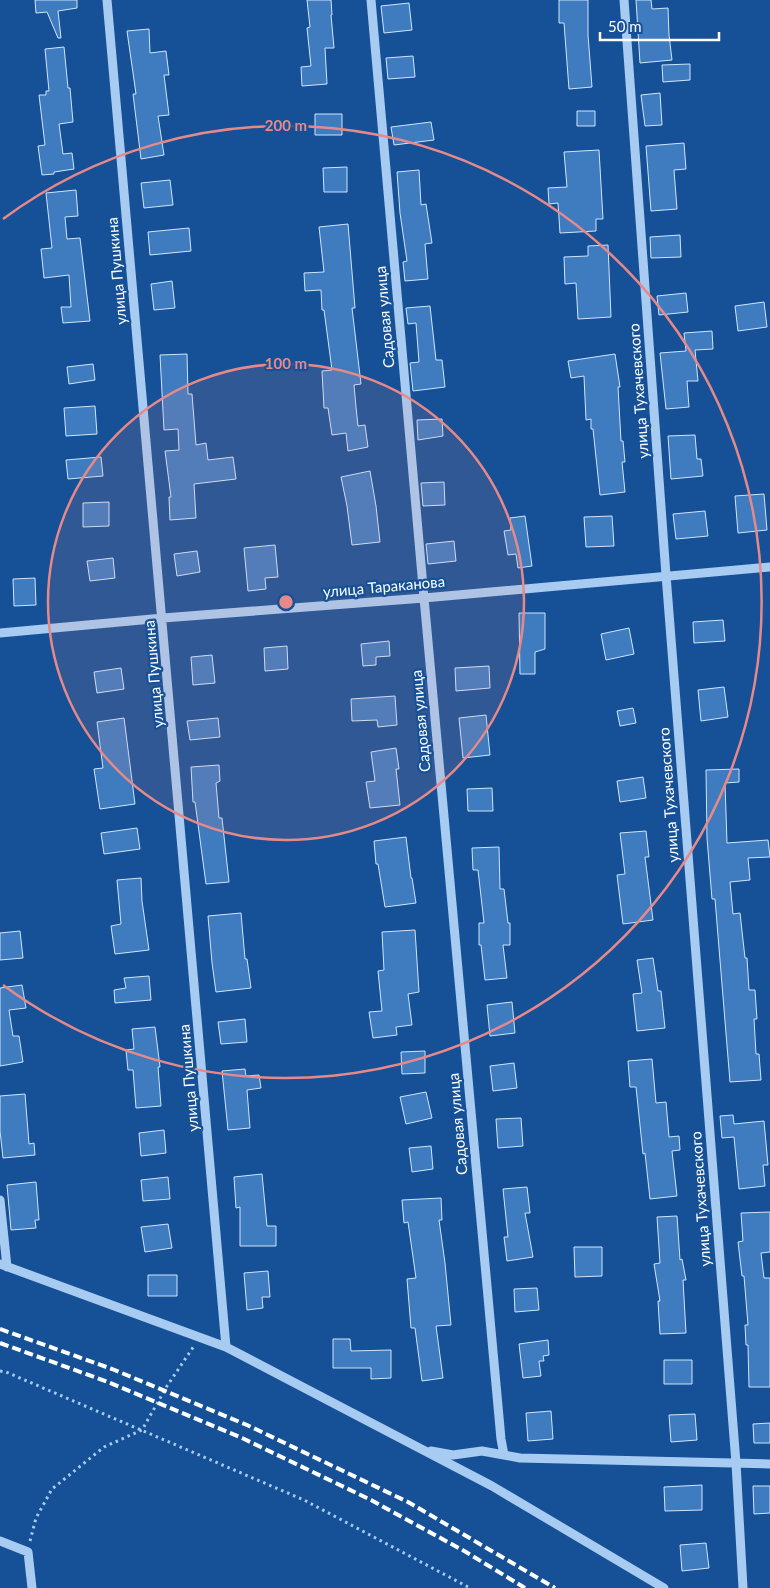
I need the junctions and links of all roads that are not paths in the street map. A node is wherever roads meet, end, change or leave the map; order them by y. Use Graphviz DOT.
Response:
graph roads {
  1 [pos="107,0"];
  2 [pos="371,0"];
  3 [pos="624,0"];
  4 [pos="770,566"];
  5 [pos="666,575"];
  6 [pos="424,598"];
  7 [pos="163,618"];
  8 [pos="0,633"];
  9 [pos="0,1200"];
  10 [pos="4,1266"];
  11 [pos="226,1347"];
  12 [pos="420,1449"];
  13 [pos="504,1455"];
  14 [pos="736,1464"];
  15 [pos="770,1464"];
  16 [pos="0,1541"];
  17 [pos="32,1588"];
  18 [pos="664,1588"];
  19 [pos="743,1588"];
  1 -- 7 [label="street, улица Пушкина"];
  2 -- 6 [label="street, Садовая улица"];
  3 -- 5 [label="street, улица Тухачевского"];
  4 -- 5 [label="street, улица Тараканова"];
  5 -- 6 [label="street, улица Тараканова"];
  5 -- 14 [label="street, улица Тухачевского"];
  6 -- 7 [label="street, улица Тараканова"];
  6 -- 13 [label="street, Садовая улица"];
  7 -- 8 [label="street, улица Тараканова"];
  7 -- 11 [label="street, улица Пушкина"];
  9 -- 10 [label="street"];
  10 -- 11 [label="street"];
  11 -- 12 [label="street"];
  12 -- 13 [label="street"];
  12 -- 18 [label="street"];
  13 -- 14 [label="street"];
  14 -- 15 [label="street"];
  14 -- 19 [label="street, улица Тухачевского"];
  16 -- 17 [label="street"];
}
